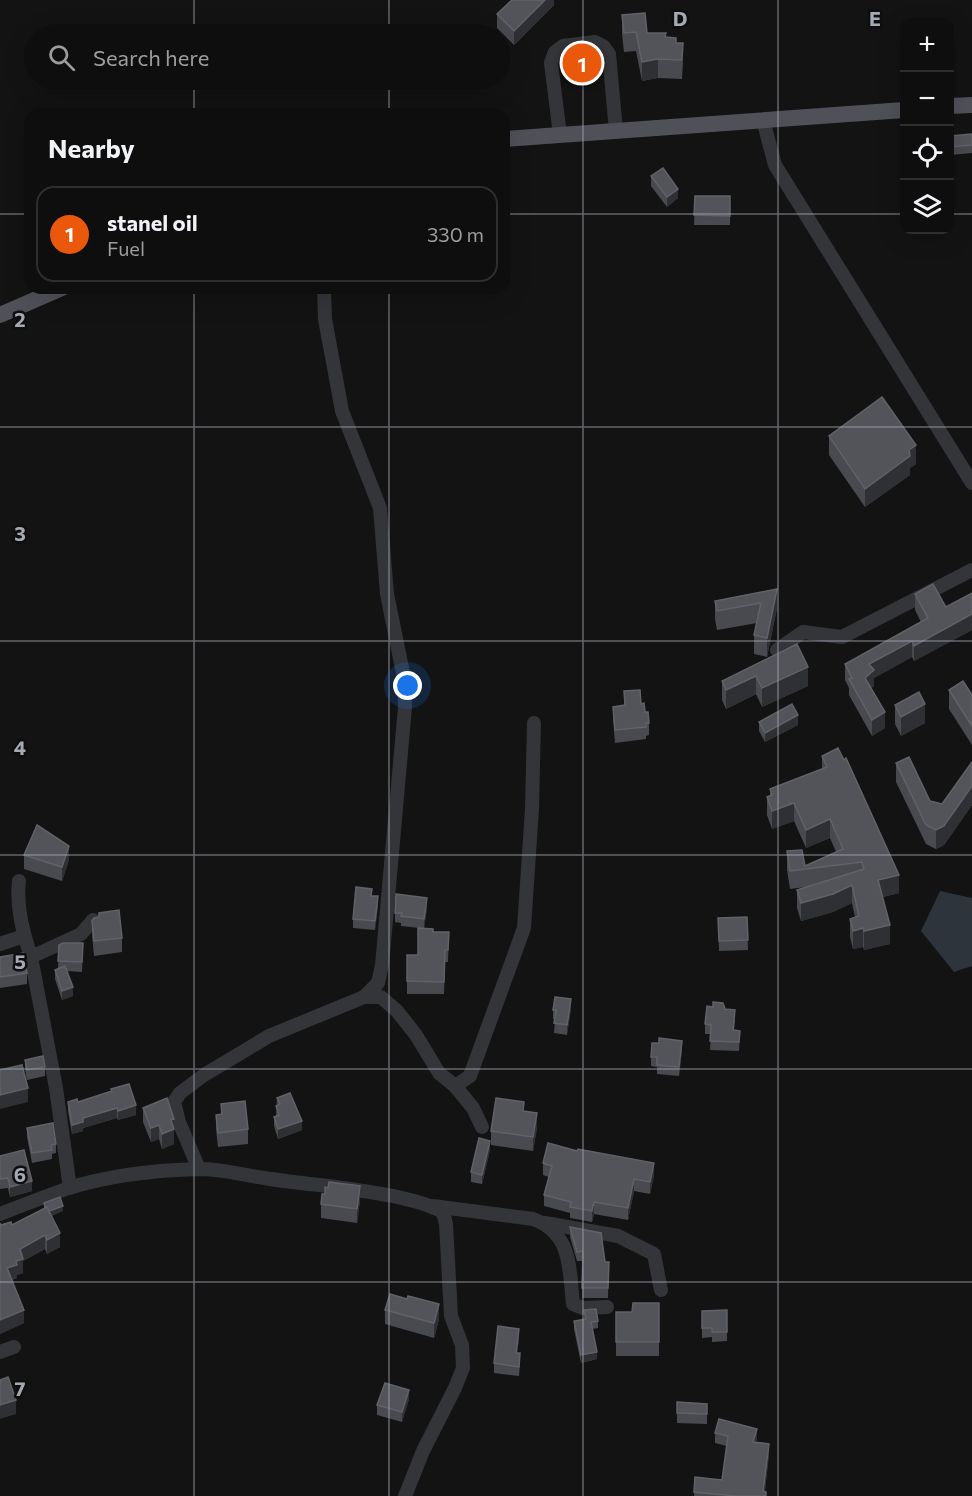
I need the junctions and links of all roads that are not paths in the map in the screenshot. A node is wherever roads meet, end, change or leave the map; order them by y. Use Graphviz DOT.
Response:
graph roads {
  1 [pos="972,105"];
  2 [pos="954,106"];
  3 [pos="900,110"];
  4 [pos="763,120"];
  5 [pos="616,131"];
  6 [pos="560,135"];
  7 [pos="510,139"];
  8 [pos="48,294"];
  9 [pos="324,294"];
  10 [pos="0,315"];
  11 [pos="972,483"];
  12 [pos="972,570"];
  13 [pos="777,650"];
  14 [pos="534,723"];
  15 [pos="19,881"];
  16 [pos="93,920"];
  17 [pos="24,936"];
  18 [pos="0,944"];
  19 [pos="31,957"];
  20 [pos="364,997"];
  21 [pos="455,1086"];
  22 [pos="482,1127"];
  23 [pos="199,1169"];
  24 [pos="70,1188"];
  25 [pos="431,1206"];
  26 [pos="0,1214"];
  27 [pos="543,1223"];
  28 [pos="661,1290"];
  29 [pos="607,1307"];
  30 [pos="14,1347"];
  31 [pos="0,1352"];
  32 [pos="405,1496"];
  1 -- 2 [label="main road"];
  3 -- 4 [label="main road"];
  4 -- 5 [label="main road"];
  4 -- 11 [label="street"];
  5 -- 6 [label="main road"];
  5 -- 6 [label="street"];
  6 -- 7 [label="main road"];
  8 -- 10 [label="main road"];
  9 -- 20 [label="street"];
  12 -- 13 [label="street"];
  14 -- 21 [label="street"];
  15 -- 17 [label="street"];
  16 -- 19 [label="street"];
  17 -- 18 [label="street"];
  17 -- 19 [label="street"];
  19 -- 24 [label="street"];
  20 -- 21 [label="street"];
  20 -- 23 [label="street"];
  21 -- 22 [label="street"];
  23 -- 24 [label="street"];
  23 -- 25 [label="street"];
  24 -- 26 [label="street"];
  25 -- 27 [label="street"];
  25 -- 32 [label="street"];
  27 -- 28 [label="street"];
  27 -- 29 [label="street"];
  30 -- 31 [label="street"];
}
